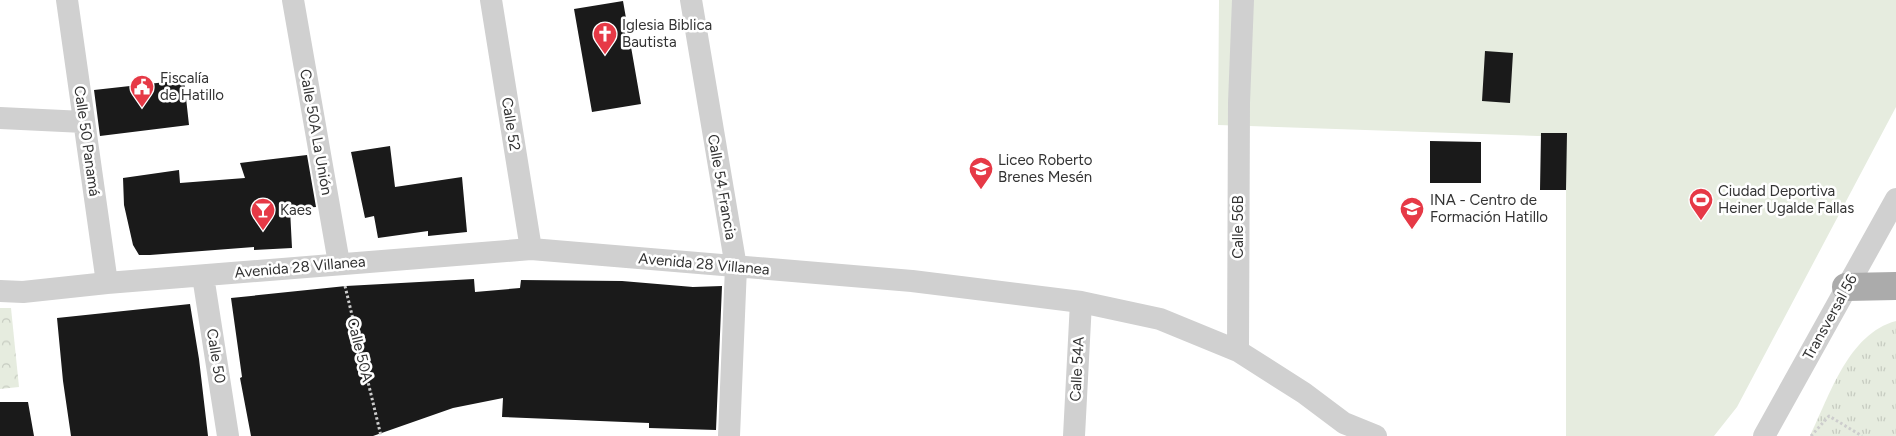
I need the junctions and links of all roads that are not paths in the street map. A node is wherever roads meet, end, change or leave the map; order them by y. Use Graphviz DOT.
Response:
graph roads {
  1 [pos="67,0"];
  2 [pos="293,0"];
  3 [pos="491,0"];
  4 [pos="691,0"];
  5 [pos="1243,0"];
  6 [pos="0,118"];
  7 [pos="84,122"];
  8 [pos="1896,199"];
  9 [pos="531,249"];
  10 [pos="339,263"];
  11 [pos="736,267"];
  12 [pos="203,276"];
  13 [pos="107,283"];
  14 [pos="1896,286"];
  15 [pos="1846,287"];
  16 [pos="0,291"];
  17 [pos="1081,302"];
  18 [pos="1238,351"];
  19 [pos="228,436"];
  20 [pos="729,436"];
  21 [pos="1074,436"];
  22 [pos="1376,436"];
  23 [pos="1764,436"];
  1 -- 7 [label="street, Calle 50 Panamá"];
  2 -- 10 [label="street, Calle 50A La Unión"];
  3 -- 9 [label="street, Calle 52"];
  4 -- 11 [label="street, Calle 54 Francia"];
  5 -- 18 [label="street, Calle 56B"];
  6 -- 7 [label="street"];
  7 -- 13 [label="street, Calle 50 Panamá"];
  8 -- 15 [label="street, Transversal 56"];
  9 -- 10 [label="street, Avenida 28 Villanea"];
  9 -- 11 [label="street, Avenida 28 Villanea"];
  10 -- 12 [label="street, Avenida 28 Villanea"];
  11 -- 17 [label="street, Avenida 28 Villanea"];
  11 -- 20 [label="street, Calle 54 Francia"];
  12 -- 13 [label="street, Avenida 28 Villanea"];
  12 -- 19 [label="street, Calle 50"];
  13 -- 16 [label="street, Avenida 28 Villanea"];
  14 -- 15 [label="main road"];
  15 -- 23 [label="street, Transversal 56"];
  17 -- 18 [label="street, Avenida 28 Villanea"];
  17 -- 21 [label="street, Calle 54A"];
  18 -- 22 [label="street, Avenida 28 Villanea"];
}
